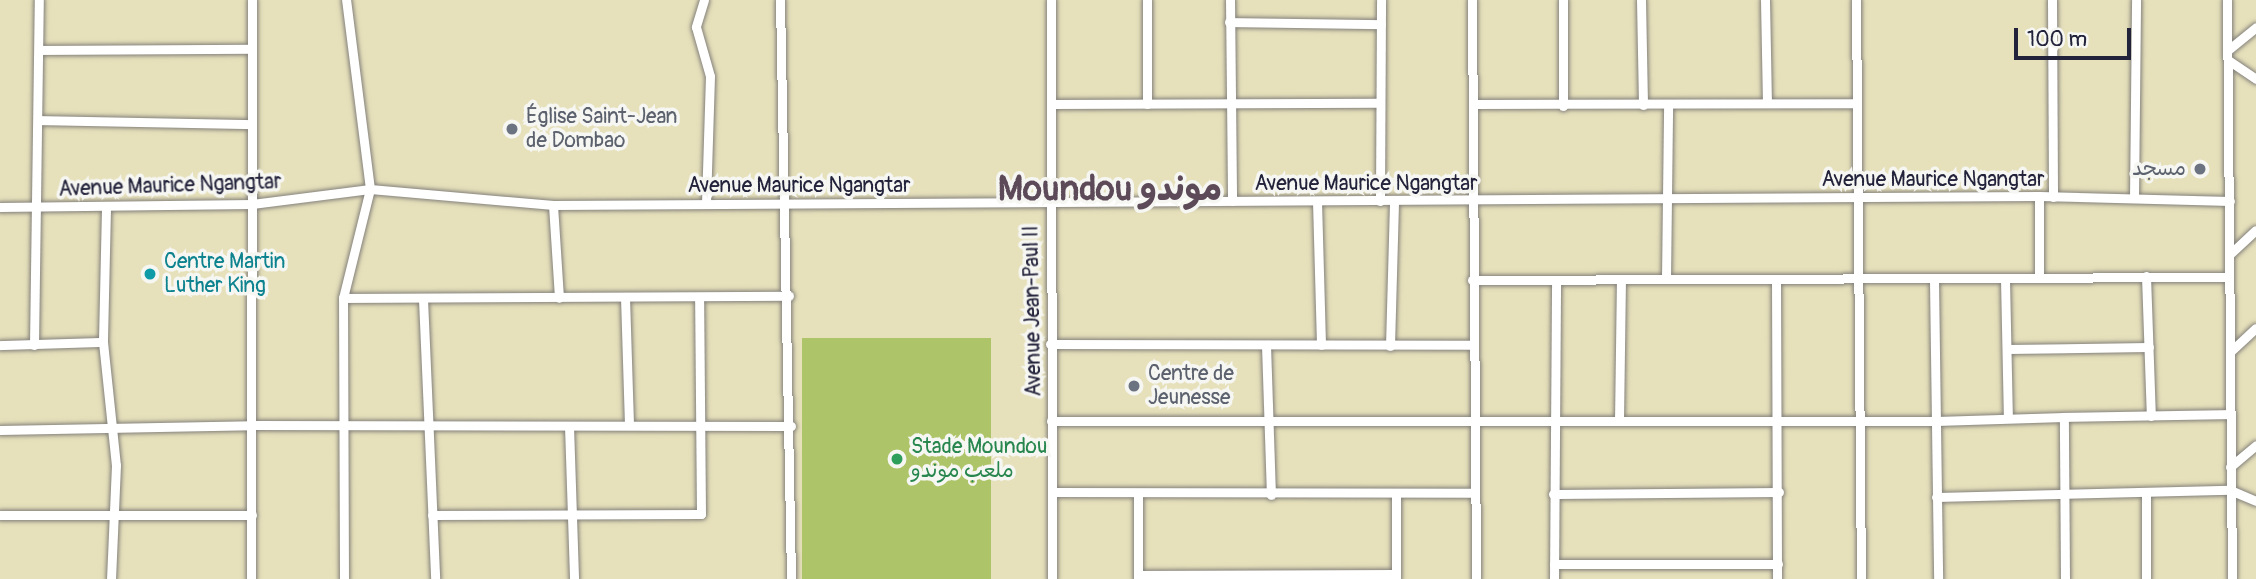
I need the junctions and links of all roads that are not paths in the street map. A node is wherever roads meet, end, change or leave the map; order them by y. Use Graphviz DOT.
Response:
graph roads {
  1 [pos="39,0"];
  2 [pos="252,0"];
  3 [pos="345,0"];
  4 [pos="704,0"];
  5 [pos="780,0"];
  6 [pos="1051,0"];
  7 [pos="1147,0"];
  8 [pos="1230,0"];
  9 [pos="1381,0"];
  10 [pos="1472,0"];
  11 [pos="1563,0"];
  12 [pos="1641,0"];
  13 [pos="1765,0"];
  14 [pos="1856,0"];
  15 [pos="2052,0"];
  16 [pos="2136,0"];
  17 [pos="2227,0"];
  18 [pos="1230,22"];
  19 [pos="1381,24"];
  20 [pos="2256,27"];
  21 [pos="252,49"];
  22 [pos="39,50"];
  23 [pos="2228,55"];
  24 [pos="2256,79"];
  25 [pos="1380,103"];
  26 [pos="1768,103"];
  27 [pos="1855,103"];
  28 [pos="1051,104"];
  29 [pos="1147,104"];
  30 [pos="1230,104"];
  31 [pos="1473,104"];
  32 [pos="1668,104"];
  33 [pos="1643,105"];
  34 [pos="1563,106"];
  35 [pos="39,120"];
  36 [pos="252,124"];
  37 [pos="370,189"];
  38 [pos="2039,197"];
  39 [pos="2053,197"];
  40 [pos="1665,198"];
  41 [pos="2134,198"];
  42 [pos="1856,199"];
  43 [pos="1232,201"];
  44 [pos="1317,201"];
  45 [pos="1380,201"];
  46 [pos="1394,201"];
  47 [pos="2230,201"];
  48 [pos="787,202"];
  49 [pos="1049,202"];
  50 [pos="1473,202"];
  51 [pos="706,203"];
  52 [pos="253,204"];
  53 [pos="553,205"];
  54 [pos="0,207"];
  55 [pos="33,208"];
  56 [pos="106,208"];
  57 [pos="2256,230"];
  58 [pos="2230,254"];
  59 [pos="2146,276"];
  60 [pos="2039,277"];
  61 [pos="2229,277"];
  62 [pos="1666,279"];
  63 [pos="1776,279"];
  64 [pos="1857,279"];
  65 [pos="2005,279"];
  66 [pos="1472,280"];
  67 [pos="1621,281"];
  68 [pos="1934,281"];
  69 [pos="1556,282"];
  70 [pos="789,296"];
  71 [pos="625,297"];
  72 [pos="699,297"];
  73 [pos="343,298"];
  74 [pos="559,298"];
  75 [pos="423,299"];
  76 [pos="2256,328"];
  77 [pos="103,342"];
  78 [pos="1050,344"];
  79 [pos="0,345"];
  80 [pos="34,345"];
  81 [pos="1266,345"];
  82 [pos="1321,345"];
  83 [pos="1472,345"];
  84 [pos="1390,346"];
  85 [pos="2149,347"];
  86 [pos="2007,349"];
  87 [pos="2230,352"];
  88 [pos="2230,414"];
  89 [pos="2151,416"];
  90 [pos="2008,417"];
  91 [pos="2064,417"];
  92 [pos="1473,419"];
  93 [pos="1859,420"];
  94 [pos="1051,421"];
  95 [pos="1270,421"];
  96 [pos="1552,421"];
  97 [pos="1619,421"];
  98 [pos="1779,421"];
  99 [pos="1937,421"];
  100 [pos="252,425"];
  101 [pos="629,425"];
  102 [pos="569,426"];
  103 [pos="701,426"];
  104 [pos="791,426"];
  105 [pos="112,428"];
  106 [pos="428,428"];
  107 [pos="343,429"];
  108 [pos="0,430"];
  109 [pos="2256,445"];
  110 [pos="2230,467"];
  111 [pos="2230,490"];
  112 [pos="1052,492"];
  113 [pos="1779,492"];
  114 [pos="2146,492"];
  115 [pos="1475,493"];
  116 [pos="2064,493"];
  117 [pos="1138,494"];
  118 [pos="1396,494"];
  119 [pos="1553,494"];
  120 [pos="1271,495"];
  121 [pos="1936,497"];
  122 [pos="2256,501"];
  123 [pos="114,513"];
  124 [pos="0,515"];
  125 [pos="252,515"];
  126 [pos="432,515"];
  127 [pos="573,515"];
  128 [pos="1554,564"];
  129 [pos="1778,564"];
  130 [pos="1138,577"];
  131 [pos="1396,577"];
  132 [pos="1269,578"];
  133 [pos="111,579"];
  134 [pos="251,579"];
  135 [pos="344,579"];
  136 [pos="435,579"];
  137 [pos="574,579"];
  138 [pos="791,579"];
  139 [pos="1052,579"];
  140 [pos="1475,579"];
  141 [pos="1554,579"];
  142 [pos="1777,579"];
  143 [pos="1861,579"];
  144 [pos="1938,579"];
  145 [pos="2065,579"];
  146 [pos="2146,579"];
  147 [pos="2231,579"];
  1 -- 22 [label="street"];
  2 -- 21 [label="street"];
  3 -- 37 [label="street"];
  4 -- 51 [label="street"];
  5 -- 48 [label="street"];
  6 -- 28 [label="street, Avenue Jean-Paul II"];
  7 -- 29 [label="street"];
  8 -- 18 [label="street"];
  9 -- 19 [label="street"];
  10 -- 31 [label="street"];
  11 -- 34 [label="street"];
  12 -- 33 [label="street"];
  13 -- 26 [label="street"];
  14 -- 27 [label="street"];
  15 -- 39 [label="street"];
  16 -- 41 [label="street"];
  17 -- 23 [label="street"];
  18 -- 19 [label="street"];
  18 -- 30 [label="street"];
  19 -- 25 [label="street"];
  20 -- 23 [label="street"];
  21 -- 22 [label="street"];
  21 -- 36 [label="street"];
  22 -- 35 [label="street"];
  23 -- 24 [label="street"];
  23 -- 47 [label="street"];
  25 -- 30 [label="street"];
  25 -- 45 [label="street"];
  26 -- 27 [label="street"];
  26 -- 32 [label="street"];
  27 -- 42 [label="street"];
  28 -- 29 [label="street"];
  28 -- 49 [label="street, Avenue Jean-Paul II"];
  29 -- 30 [label="street"];
  30 -- 43 [label="street"];
  31 -- 34 [label="street"];
  31 -- 50 [label="street"];
  32 -- 33 [label="street"];
  32 -- 40 [label="street"];
  33 -- 34 [label="street"];
  35 -- 36 [label="street"];
  35 -- 55 [label="street"];
  36 -- 52 [label="street"];
  37 -- 52 [label="street, Avenue Maurice Ngangtar"];
  37 -- 53 [label="street, Avenue Maurice Ngangtar"];
  37 -- 73 [label="street"];
  38 -- 39 [label="street, Avenue Maurice Ngangtar"];
  38 -- 42 [label="street, Avenue Maurice Ngangtar"];
  38 -- 60 [label="street"];
  39 -- 41 [label="street, Avenue Maurice Ngangtar"];
  40 -- 42 [label="street, Avenue Maurice Ngangtar"];
  40 -- 50 [label="street, Avenue Maurice Ngangtar"];
  40 -- 62 [label="street"];
  41 -- 47 [label="street, Avenue Maurice Ngangtar"];
  42 -- 64 [label="street"];
  43 -- 44 [label="street, Avenue Maurice Ngangtar"];
  43 -- 49 [label="street, Avenue Maurice Ngangtar"];
  44 -- 45 [label="street, Avenue Maurice Ngangtar"];
  44 -- 82 [label="street"];
  45 -- 46 [label="street, Avenue Maurice Ngangtar"];
  46 -- 50 [label="street, Avenue Maurice Ngangtar"];
  46 -- 84 [label="street"];
  47 -- 58 [label="street"];
  48 -- 49 [label="street, Avenue Maurice Ngangtar"];
  48 -- 51 [label="street, Avenue Maurice Ngangtar"];
  48 -- 70 [label="street"];
  49 -- 78 [label="street, Avenue Jean-Paul II"];
  50 -- 66 [label="street"];
  51 -- 53 [label="street, Avenue Maurice Ngangtar"];
  52 -- 56 [label="street, Avenue Maurice Ngangtar"];
  52 -- 100 [label="street"];
  53 -- 74 [label="street"];
  54 -- 55 [label="street, Avenue Maurice Ngangtar"];
  55 -- 56 [label="street, Avenue Maurice Ngangtar"];
  55 -- 80 [label="street"];
  56 -- 77 [label="street"];
  57 -- 58 [label="street"];
  58 -- 61 [label="street"];
  59 -- 60 [label="street"];
  59 -- 61 [label="street"];
  59 -- 85 [label="street"];
  60 -- 65 [label="street"];
  61 -- 87 [label="street"];
  62 -- 63 [label="street"];
  62 -- 67 [label="street"];
  63 -- 64 [label="street"];
  63 -- 98 [label="street"];
  64 -- 68 [label="street"];
  64 -- 93 [label="street"];
  65 -- 68 [label="street"];
  65 -- 86 [label="street"];
  66 -- 69 [label="street"];
  66 -- 83 [label="street"];
  67 -- 69 [label="street"];
  67 -- 97 [label="street"];
  68 -- 99 [label="street"];
  69 -- 96 [label="street"];
  70 -- 72 [label="street"];
  70 -- 104 [label="street"];
  71 -- 72 [label="street"];
  71 -- 74 [label="street"];
  71 -- 101 [label="street"];
  72 -- 103 [label="street"];
  73 -- 75 [label="street"];
  73 -- 107 [label="street"];
  74 -- 75 [label="street"];
  75 -- 106 [label="street"];
  76 -- 87 [label="street"];
  77 -- 80 [label="street"];
  77 -- 105 [label="street"];
  78 -- 81 [label="street"];
  78 -- 94 [label="street, Avenue Jean-Paul II"];
  79 -- 80 [label="street"];
  81 -- 82 [label="street"];
  81 -- 95 [label="street"];
  82 -- 84 [label="street"];
  83 -- 84 [label="street"];
  83 -- 92 [label="street"];
  85 -- 86 [label="street"];
  85 -- 89 [label="street"];
  86 -- 90 [label="street"];
  87 -- 88 [label="street"];
  88 -- 89 [label="street"];
  88 -- 110 [label="street"];
  89 -- 91 [label="street"];
  90 -- 91 [label="street"];
  90 -- 99 [label="street"];
  91 -- 116 [label="street"];
  92 -- 95 [label="street"];
  92 -- 96 [label="street"];
  92 -- 115 [label="street"];
  93 -- 98 [label="street"];
  93 -- 99 [label="street"];
  93 -- 143 [label="street"];
  94 -- 95 [label="street"];
  94 -- 112 [label="street, Avenue Jean-Paul II"];
  95 -- 120 [label="street"];
  96 -- 97 [label="street"];
  96 -- 119 [label="street"];
  97 -- 98 [label="street"];
  98 -- 113 [label="street"];
  99 -- 121 [label="street"];
  100 -- 105 [label="street"];
  100 -- 107 [label="street"];
  100 -- 125 [label="street"];
  101 -- 102 [label="street"];
  101 -- 103 [label="street"];
  102 -- 106 [label="street"];
  102 -- 127 [label="street"];
  103 -- 104 [label="street"];
  103 -- 127 [label="street"];
  104 -- 138 [label="street"];
  105 -- 108 [label="street"];
  105 -- 123 [label="street"];
  106 -- 107 [label="street"];
  106 -- 126 [label="street"];
  107 -- 135 [label="street"];
  109 -- 110 [label="street"];
  110 -- 111 [label="street"];
  111 -- 114 [label="street"];
  111 -- 122 [label="street"];
  111 -- 147 [label="street"];
  112 -- 117 [label="street"];
  112 -- 139 [label="street, Avenue Jean-Paul II"];
  113 -- 119 [label="street"];
  113 -- 129 [label="street"];
  114 -- 116 [label="street"];
  114 -- 146 [label="street"];
  115 -- 118 [label="street"];
  115 -- 140 [label="street"];
  116 -- 121 [label="street"];
  116 -- 145 [label="street"];
  117 -- 120 [label="street"];
  117 -- 130 [label="street"];
  118 -- 120 [label="street"];
  118 -- 131 [label="street"];
  119 -- 128 [label="street"];
  121 -- 144 [label="street"];
  123 -- 124 [label="street"];
  123 -- 125 [label="street"];
  123 -- 133 [label="street"];
  125 -- 134 [label="street"];
  126 -- 127 [label="street"];
  126 -- 136 [label="street"];
  127 -- 137 [label="street"];
  128 -- 129 [label="street"];
  128 -- 141 [label="street"];
  129 -- 142 [label="street"];
  130 -- 132 [label="street"];
  131 -- 132 [label="street"];
}
